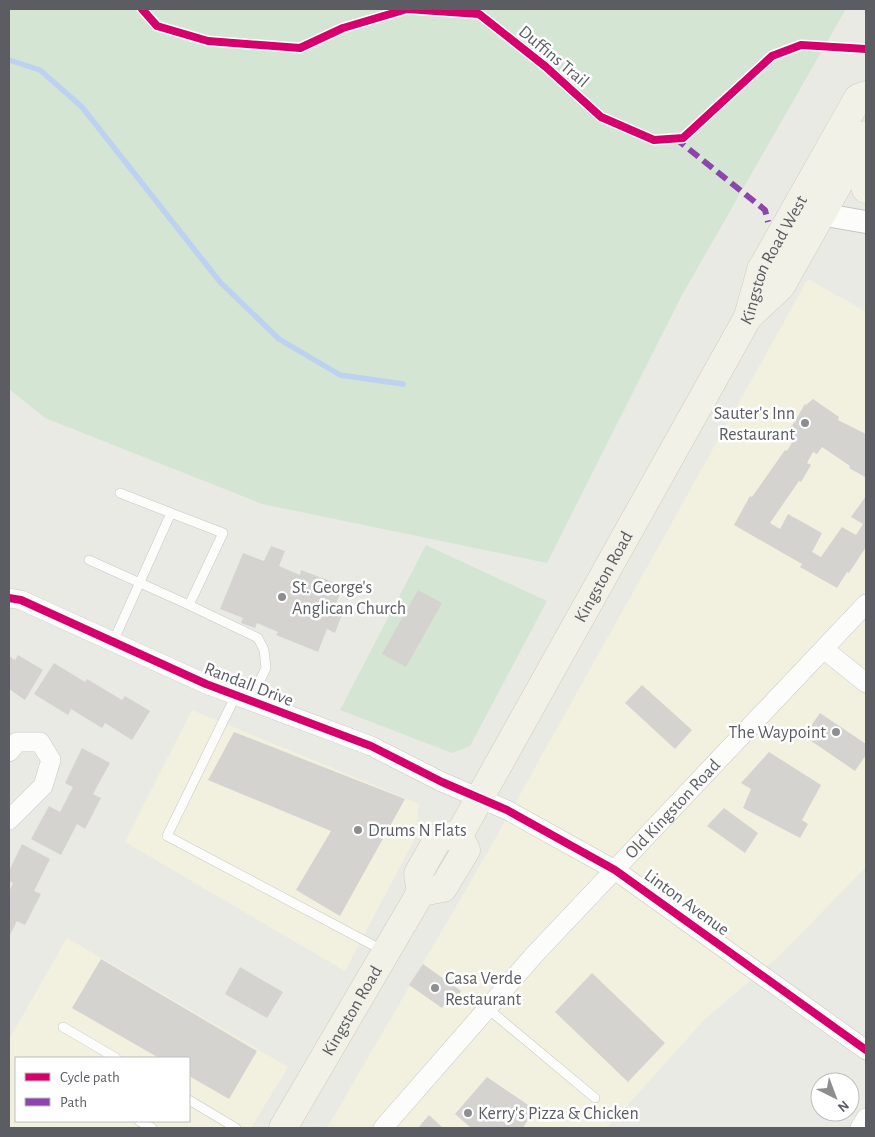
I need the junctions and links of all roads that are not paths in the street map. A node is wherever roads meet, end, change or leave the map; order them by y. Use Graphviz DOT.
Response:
graph roads {
  1 [pos="866,95"];
  2 [pos="860,145"];
  3 [pos="866,189"];
  4 [pos="810,208"];
  5 [pos="866,222"];
  6 [pos="748,317"];
  7 [pos="120,493"];
  8 [pos="171,512"];
  9 [pos="89,560"];
  10 [pos="140,583"];
  11 [pos="9,598"];
  12 [pos="866,604"];
  13 [pos="189,605"];
  14 [pos="114,642"];
  15 [pos="824,650"];
  16 [pos="866,683"];
  17 [pos="243,698"];
  18 [pos="9,752"];
  19 [pos="478,798"];
  20 [pos="9,820"];
  21 [pos="616,870"];
  22 [pos="386,952"];
  23 [pos="487,1008"];
  24 [pos="63,1027"];
  25 [pos="866,1050"];
  26 [pos="114,1057"];
  27 [pos="595,1098"];
  28 [pos="190,1101"];
  29 [pos="866,1118"];
  30 [pos="141,1122"];
  31 [pos="152,1128"];
  32 [pos="236,1128"];
  33 [pos="283,1128"];
  34 [pos="382,1128"];
  35 [pos="860,1128"];
  1 -- 4 [label="main road, Kingston Road West"];
  2 -- 3 [label="main road"];
  2 -- 4 [label="main road, Kingston Road West"];
  4 -- 5 [label="street"];
  4 -- 6 [label="main road, Kingston Road West"];
  6 -- 19 [label="main road, Kingston Road"];
  7 -- 8 [label="lane"];
  8 -- 10 [label="lane"];
  8 -- 13 [label="lane"];
  9 -- 10 [label="lane"];
  10 -- 13 [label="lane"];
  10 -- 14 [label="lane"];
  11 -- 14 [label="street, Randall Drive"];
  12 -- 15 [label="street, Old Kingston Road"];
  13 -- 17 [label="lane"];
  14 -- 17 [label="street, Randall Drive"];
  15 -- 16 [label="street"];
  15 -- 21 [label="street, Old Kingston Road"];
  17 -- 19 [label="street, Randall Drive"];
  17 -- 22 [label="lane"];
  18 -- 20 [label="street"];
  19 -- 21 [label="street, Linton Avenue"];
  19 -- 22 [label="main road, Kingston Road"];
  21 -- 23 [label="street, Old Kingston Road"];
  21 -- 25 [label="street, Linton Avenue"];
  22 -- 33 [label="main road, Kingston Road"];
  23 -- 27 [label="lane"];
  23 -- 34 [label="street, Old Kingston Road"];
  24 -- 26 [label="lane"];
  28 -- 32 [label="lane"];
  29 -- 35 [label="street"];
  30 -- 31 [label="lane"];
}
